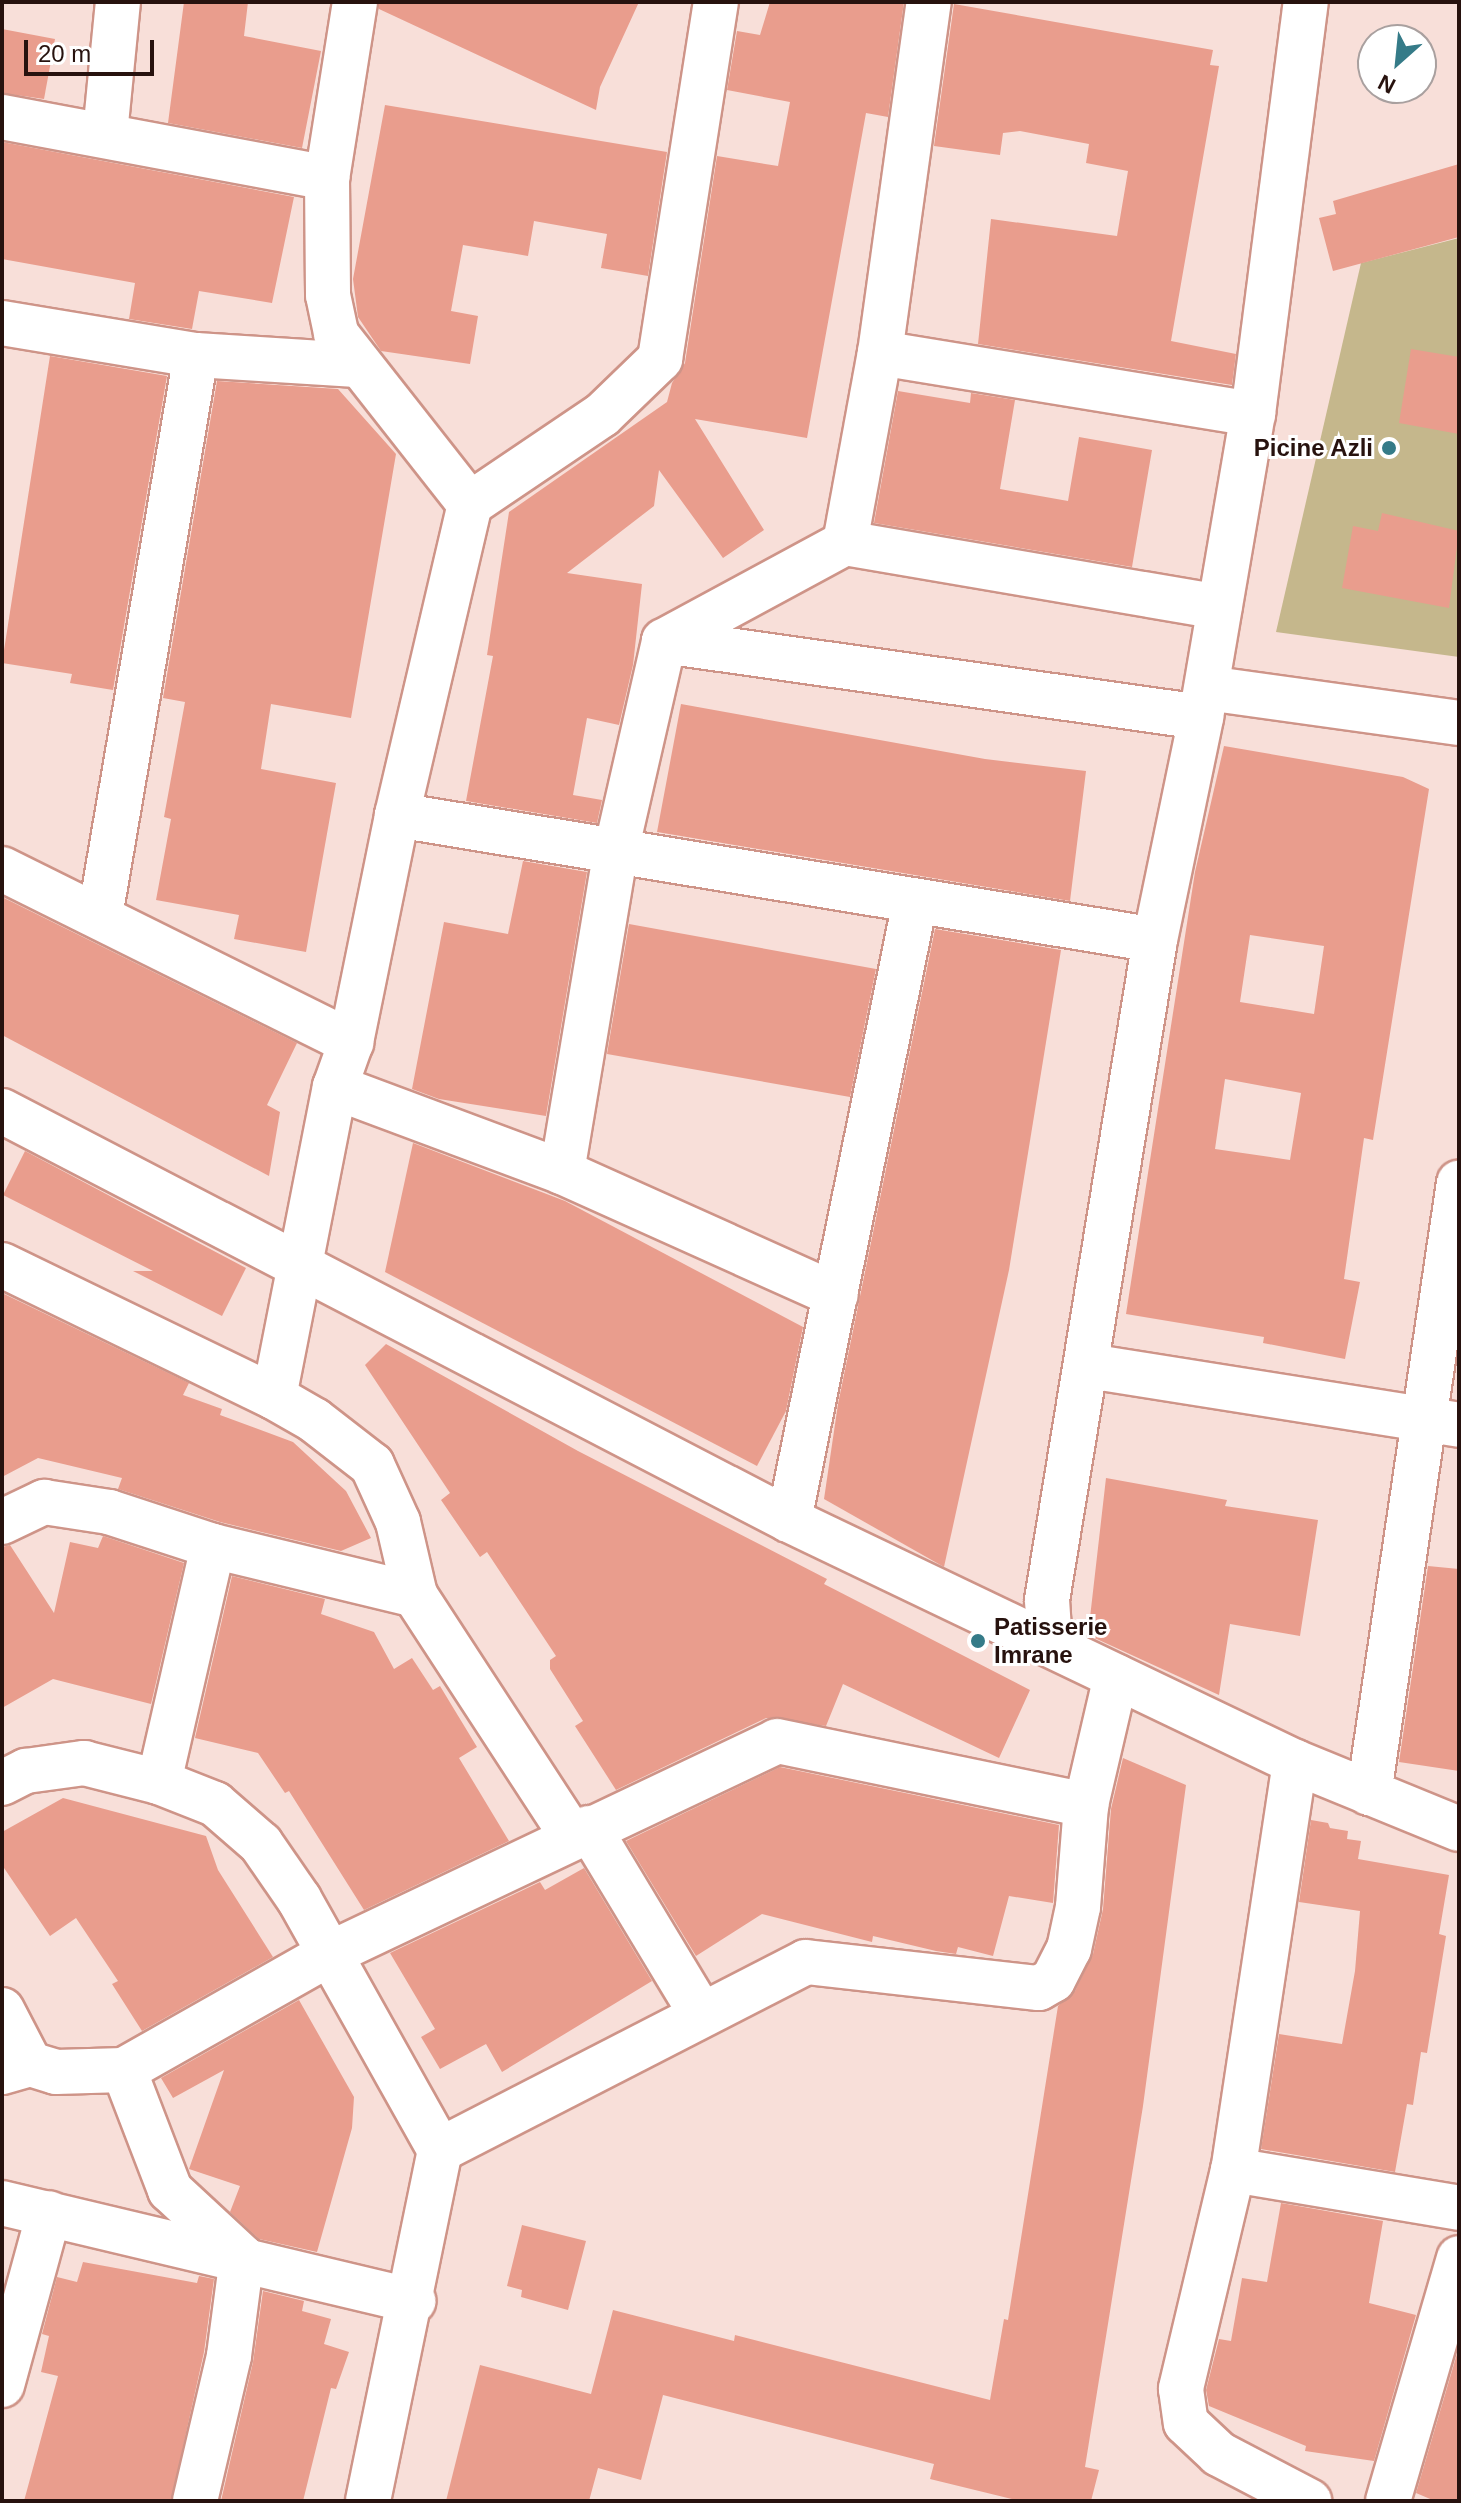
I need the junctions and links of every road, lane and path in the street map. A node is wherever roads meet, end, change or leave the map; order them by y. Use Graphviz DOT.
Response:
graph roads {
  1 [pos="118,2"];
  2 [pos="355,2"];
  3 [pos="716,2"];
  4 [pos="929,2"];
  5 [pos="1306,2"];
  6 [pos="2,117"];
  7 [pos="105,134"];
  8 [pos="327,178"];
  9 [pos="3,330"];
  10 [pos="880,353"];
  11 [pos="196,355"];
  12 [pos="357,365"];
  13 [pos="1253,414"];
  14 [pos="470,504"];
  15 [pos="845,543"];
  16 [pos="1220,607"];
  17 [pos="664,641"];
  18 [pos="1204,702"];
  19 [pos="1459,723"];
  20 [pos="397,815"];
  21 [pos="616,851"];
  22 [pos="2,869"];
  23 [pos="915,902"];
  24 [pos="100,916"];
  25 [pos="1155,940"];
  26 [pos="351,1042"];
  27 [pos="335,1087"];
  28 [pos="2,1111"];
  29 [pos="562,1172"];
  30 [pos="1459,1183"];
  31 [pos="2,1265"];
  32 [pos="302,1266"];
  33 [pos="836,1295"];
  34 [pos="1088,1366"];
  35 [pos="274,1397"];
  36 [pos="1442,1422"];
  37 [pos="789,1520"];
  38 [pos="2,1522"];
  39 [pos="213,1546"];
  40 [pos="415,1595"];
  41 [pos="1050,1644"];
  42 [pos="1116,1676"];
  43 [pos="1295,1762"];
  44 [pos="159,1782"];
  45 [pos="2,1783"];
  46 [pos="1369,1793"];
  47 [pos="1086,1805"];
  48 [pos="1459,1829"];
  49 [pos="581,1832"];
  50 [pos="327,1955"];
  51 [pos="2,2010"];
  52 [pos="702,2015"];
  53 [pos="16,2068"];
  54 [pos="124,2070"];
  55 [pos="440,2150"];
  56 [pos="1233,2170"];
  57 [pos="2,2203"];
  58 [pos="1459,2208"];
  59 [pos="49,2213"];
  60 [pos="242,2257"];
  61 [pos="1459,2258"];
  62 [pos="413,2301"];
  63 [pos="2,2385"];
  64 [pos="195,2501"];
  65 [pos="368,2501"];
  66 [pos="1309,2501"];
  67 [pos="1388,2501"];
  1 -- 7 [label="street"];
  2 -- 8 [label="street"];
  3 -- 14 [label="street"];
  4 -- 10 [label="street"];
  5 -- 13 [label="street"];
  6 -- 7 [label="street"];
  7 -- 8 [label="street"];
  8 -- 12 [label="street"];
  9 -- 11 [label="street"];
  10 -- 13 [label="street"];
  10 -- 15 [label="street"];
  11 -- 12 [label="street"];
  11 -- 24 [label="street"];
  12 -- 14 [label="street"];
  13 -- 16 [label="street"];
  14 -- 20 [label="street"];
  15 -- 16 [label="street"];
  15 -- 17 [label="street"];
  16 -- 18 [label="street"];
  17 -- 18 [label="street"];
  17 -- 21 [label="street"];
  18 -- 19 [label="street"];
  18 -- 25 [label="street"];
  20 -- 21 [label="street"];
  20 -- 26 [label="street"];
  21 -- 23 [label="street"];
  21 -- 29 [label="street"];
  22 -- 24 [label="street"];
  23 -- 25 [label="street"];
  23 -- 33 [label="street"];
  24 -- 26 [label="street"];
  25 -- 34 [label="street"];
  26 -- 27 [label="street"];
  27 -- 29 [label="street"];
  27 -- 32 [label="street"];
  28 -- 32 [label="street"];
  29 -- 33 [label="street"];
  30 -- 36 [label="street"];
  31 -- 35 [label="street"];
  32 -- 35 [label="street"];
  32 -- 37 [label="street"];
  33 -- 37 [label="street"];
  34 -- 36 [label="street"];
  34 -- 41 [label="street"];
  35 -- 40 [label="street"];
  36 -- 46 [label="street"];
  37 -- 41 [label="street"];
  38 -- 39 [label="street"];
  39 -- 40 [label="street"];
  39 -- 44 [label="street"];
  40 -- 49 [label="street"];
  41 -- 42 [label="street"];
  42 -- 43 [label="street"];
  42 -- 47 [label="street"];
  43 -- 46 [label="street"];
  43 -- 56 [label="street"];
  44 -- 45 [label="street"];
  44 -- 50 [label="street"];
  46 -- 48 [label="street"];
  47 -- 49 [label="street"];
  47 -- 52 [label="street"];
  49 -- 50 [label="street"];
  49 -- 52 [label="street"];
  50 -- 54 [label="street"];
  50 -- 55 [label="street"];
  51 -- 53 [label="street"];
  52 -- 55 [label="street"];
  53 -- 54 [label="street"];
  54 -- 60 [label="street"];
  55 -- 62 [label="street"];
  56 -- 58 [label="street"];
  56 -- 66 [label="street"];
  57 -- 59 [label="street"];
  59 -- 60 [label="street"];
  59 -- 63 [label="street"];
  60 -- 62 [label="street"];
  60 -- 64 [label="street"];
  61 -- 67 [label="street"];
  62 -- 65 [label="street"];
}
